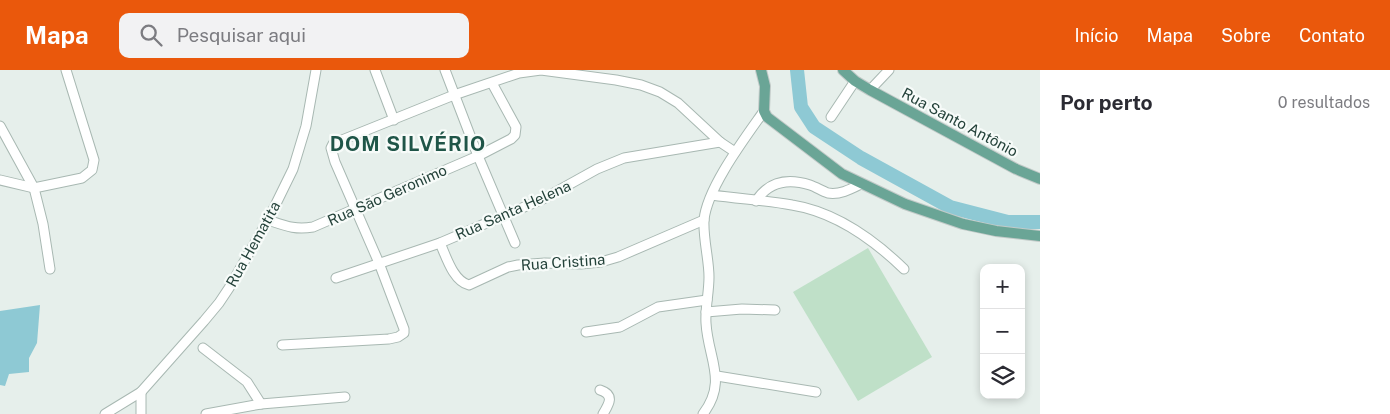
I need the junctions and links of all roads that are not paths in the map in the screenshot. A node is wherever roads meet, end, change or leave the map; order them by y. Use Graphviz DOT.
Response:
graph roads {
  1 [pos="66,70"];
  2 [pos="316,70"];
  3 [pos="375,70"];
  4 [pos="445,70"];
  5 [pos="761,70"];
  6 [pos="843,70"];
  7 [pos="889,70"];
  8 [pos="855,81"];
  9 [pos="492,82"];
  10 [pos="870,90"];
  11 [pos="454,95"];
  12 [pos="764,111"];
  13 [pos="832,117"];
  14 [pos="394,120"];
  15 [pos="0,126"];
  16 [pos="720,142"];
  17 [pos="735,152"];
  18 [pos="478,156"];
  19 [pos="1040,179"];
  20 [pos="0,180"];
  21 [pos="861,184"];
  22 [pos="34,188"];
  23 [pos="712,195"];
  24 [pos="756,201"];
  25 [pos="354,208"];
  26 [pos="504,215"];
  27 [pos="268,220"];
  28 [pos="704,220"];
  29 [pos="1040,236"];
  30 [pos="440,243"];
  31 [pos="515,243"];
  32 [pos="379,263"];
  33 [pos="50,269"];
  34 [pos="904,269"];
  35 [pos="336,278"];
  36 [pos="707,300"];
  37 [pos="775,310"];
  38 [pos="706,312"];
  39 [pos="586,332"];
  40 [pos="282,345"];
  41 [pos="203,348"];
  42 [pos="717,376"];
  43 [pos="600,390"];
  44 [pos="141,392"];
  45 [pos="816,392"];
  46 [pos="345,397"];
  47 [pos="261,404"];
  48 [pos="106,414"];
  49 [pos="141,414"];
  50 [pos="206,414"];
  51 [pos="603,414"];
  52 [pos="702,414"];
  1 -- 22 [label="street"];
  2 -- 27 [label="street, Rua Hematita"];
  3 -- 14 [label="street"];
  4 -- 11 [label="street"];
  5 -- 12 [label="main road"];
  6 -- 8 [label="main road, Rua Santo Antônio"];
  7 -- 10 [label="street"];
  8 -- 10 [label="main road, Rua Santo Antônio"];
  8 -- 13 [label="street"];
  9 -- 11 [label="street"];
  9 -- 16 [label="street"];
  9 -- 18 [label="street, Rua São Geronimo"];
  10 -- 19 [label="main road, Rua Santo Antônio"];
  11 -- 14 [label="street"];
  11 -- 18 [label="street"];
  12 -- 17 [label="street"];
  12 -- 21 [label="main road"];
  14 -- 25 [label="street"];
  15 -- 22 [label="street"];
  16 -- 17 [label="street"];
  16 -- 26 [label="street, Rua Santa Helena"];
  17 -- 23 [label="street"];
  18 -- 25 [label="street, Rua São Geronimo"];
  18 -- 26 [label="street"];
  20 -- 22 [label="street"];
  21 -- 24 [label="street"];
  21 -- 29 [label="main road"];
  22 -- 33 [label="street"];
  23 -- 24 [label="street"];
  23 -- 28 [label="street"];
  24 -- 34 [label="street"];
  25 -- 27 [label="street, Rua São Geronimo"];
  25 -- 32 [label="street"];
  26 -- 30 [label="street, Rua Santa Helena"];
  26 -- 31 [label="street"];
  27 -- 44 [label="street, Rua Hematita"];
  28 -- 30 [label="street, Rua Cristina"];
  28 -- 36 [label="street"];
  30 -- 32 [label="street, Rua Santa Helena"];
  32 -- 35 [label="street, Rua Santa Helena"];
  32 -- 40 [label="street"];
  36 -- 38 [label="street"];
  36 -- 39 [label="street"];
  37 -- 38 [label="street"];
  38 -- 42 [label="street"];
  41 -- 47 [label="street"];
  42 -- 45 [label="street"];
  42 -- 52 [label="street"];
  43 -- 51 [label="street"];
  44 -- 48 [label="street, Rua Hematita"];
  44 -- 49 [label="street"];
  46 -- 47 [label="street"];
  47 -- 50 [label="street"];
}
